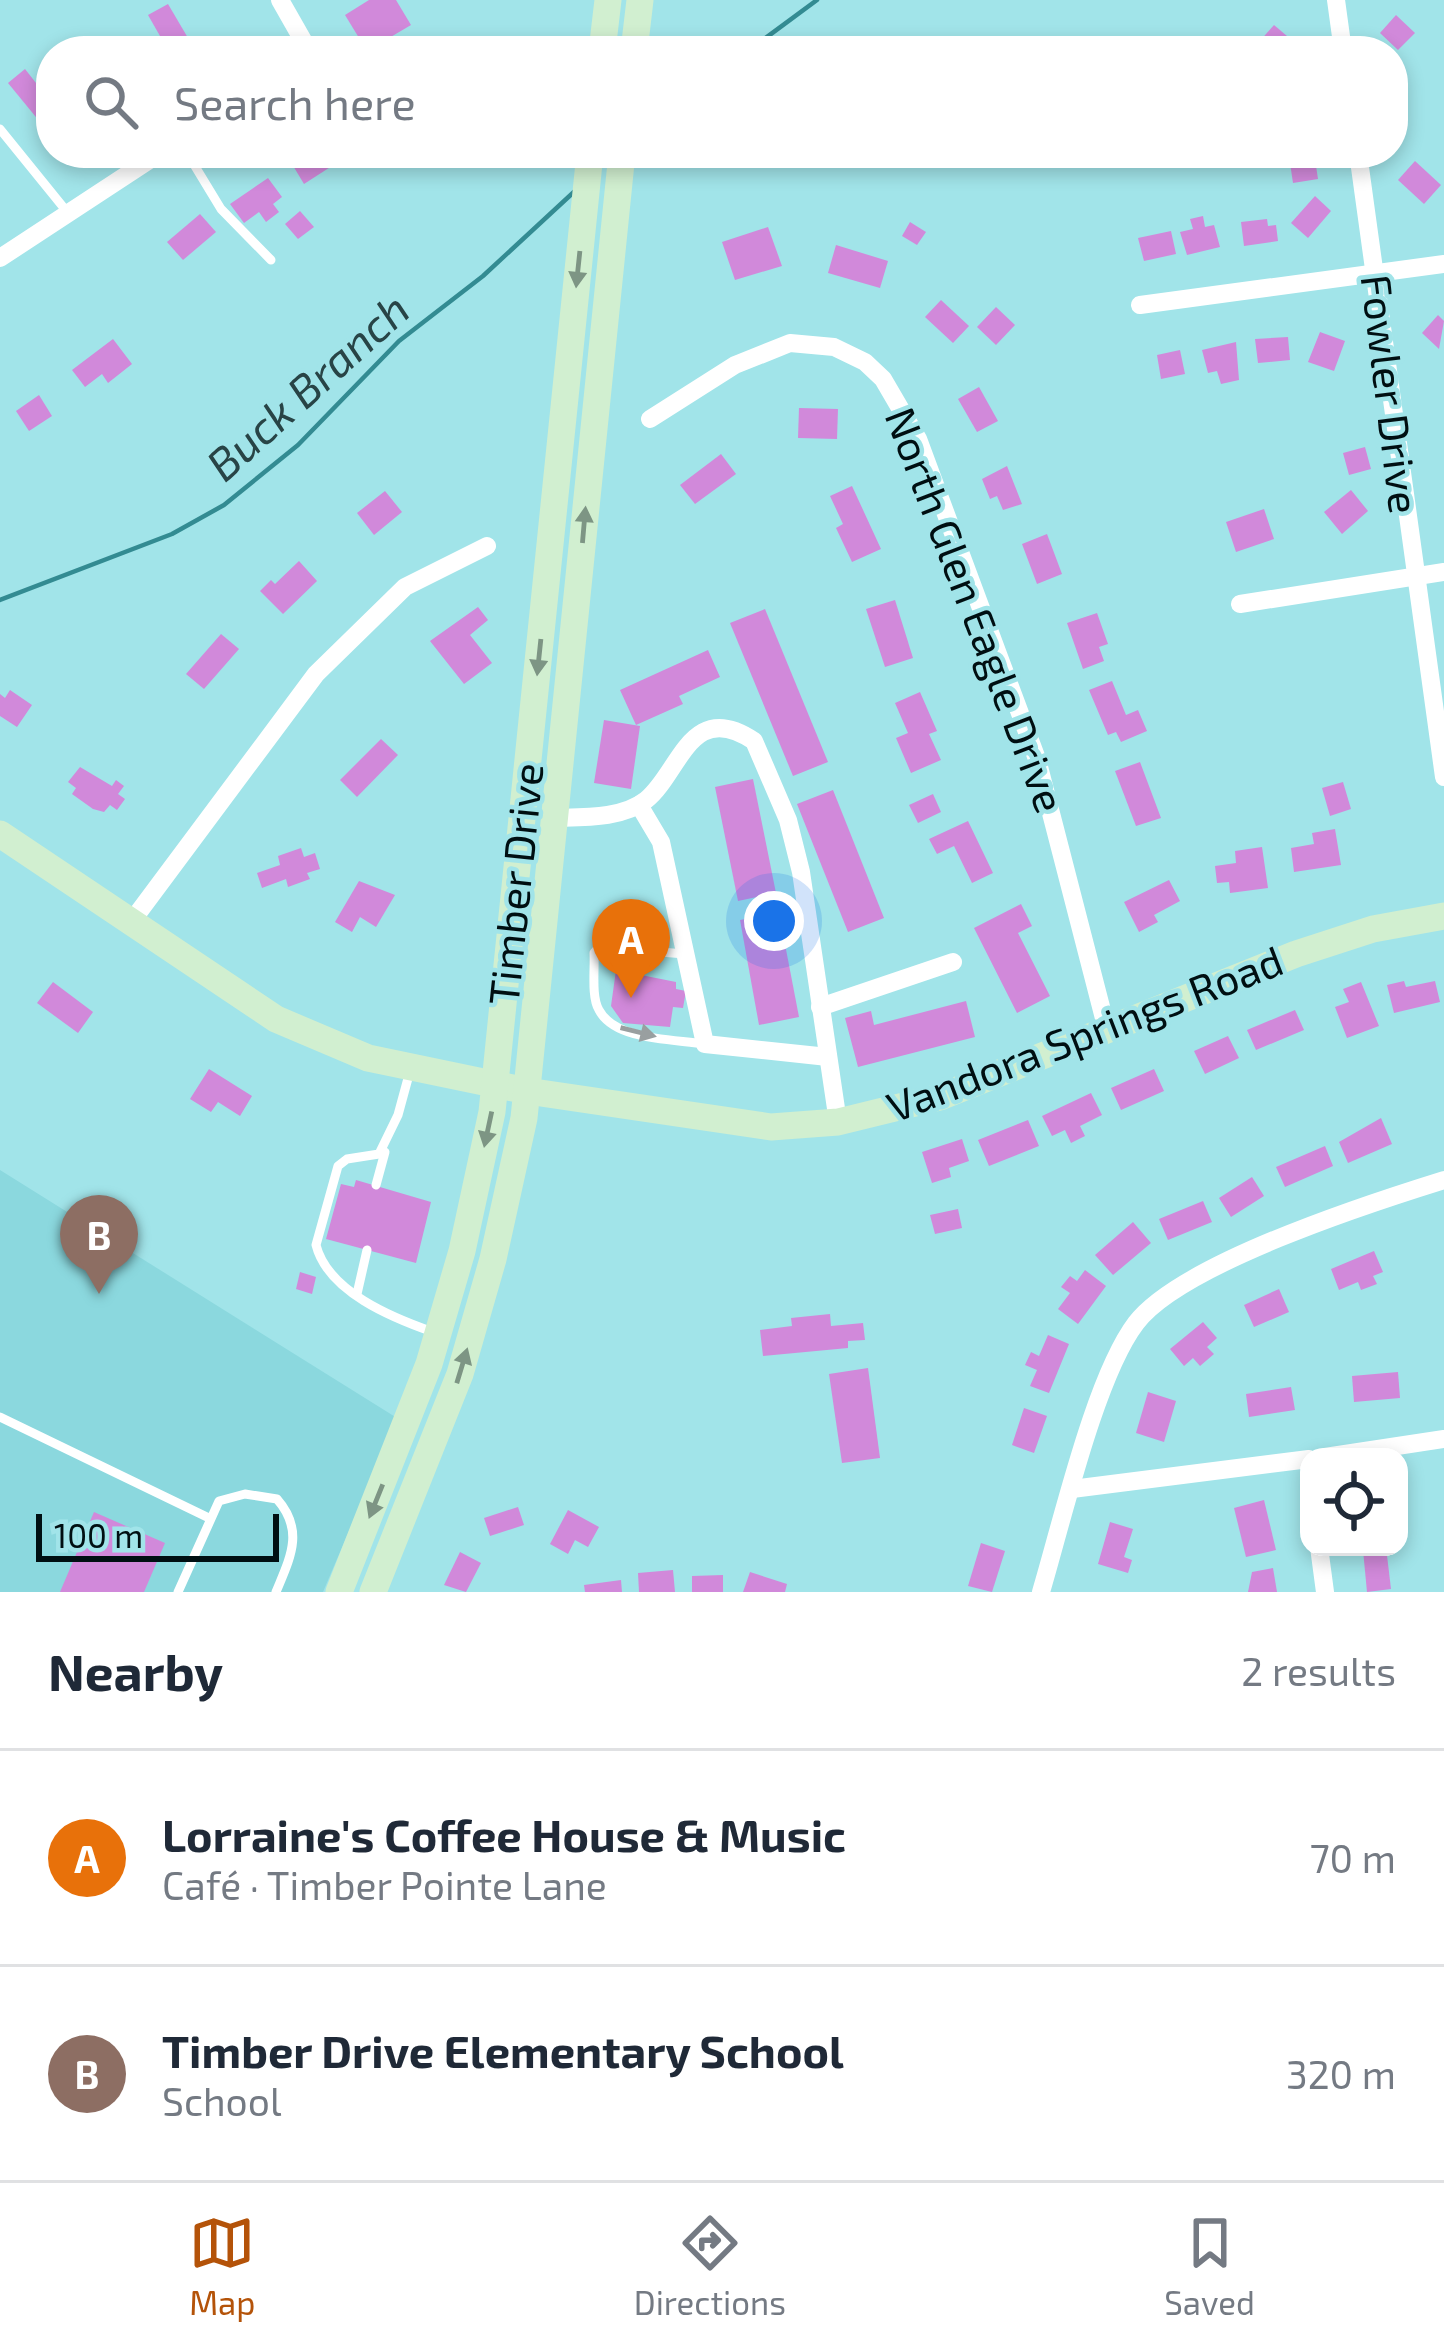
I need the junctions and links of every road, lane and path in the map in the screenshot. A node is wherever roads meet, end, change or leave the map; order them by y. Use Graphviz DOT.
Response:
graph roads {
  1 [pos="280,0"];
  2 [pos="608,0"];
  3 [pos="640,0"];
  4 [pos="1336,0"];
  5 [pos="300,36"];
  6 [pos="604,36"];
  7 [pos="636,36"];
  8 [pos="1341,36"];
  9 [pos="0,129"];
  10 [pos="137,168"];
  11 [pos="197,168"];
  12 [pos="588,168"];
  13 [pos="620,168"];
  14 [pos="1360,168"];
  15 [pos="68,213"];
  16 [pos="0,258"];
  17 [pos="271,260"];
  18 [pos="1444,264"];
  19 [pos="1375,275"];
  20 [pos="1140,305"];
  21 [pos="650,419"];
  22 [pos="487,546"];
  23 [pos="1444,572"];
  24 [pos="1414,576"];
  25 [pos="1240,604"];
  26 [pos="1444,777"];
  27 [pos="639,805"];
  28 [pos="553,818"];
  29 [pos="0,834"];
  30 [pos="1444,916"];
  31 [pos="129,925"];
  32 [pos="686,954"];
  33 [pos="953,962"];
  34 [pos="820,1007"];
  35 [pos="1107,1030"];
  36 [pos="705,1044"];
  37 [pos="828,1057"];
  38 [pos="411,1067"];
  39 [pos="496,1085"];
  40 [pos="527,1091"];
  41 [pos="838,1122"];
  42 [pos="388,1141"];
  43 [pos="1444,1180"];
  44 [pos="376,1185"];
  45 [pos="367,1250"];
  46 [pos="357,1294"];
  47 [pos="438,1334"];
  48 [pos="0,1417"];
  49 [pos="1444,1439"];
  50 [pos="1385,1448"];
  51 [pos="1300,1461"];
  52 [pos="1072,1489"];
  53 [pos="209,1518"];
  54 [pos="1320,1556"];
  55 [pos="178,1592"];
  56 [pos="276,1592"];
  57 [pos="338,1592"];
  58 [pos="373,1592"];
  59 [pos="1041,1592"];
  60 [pos="1325,1592"];
  1 -- 5 [label="street"];
  2 -- 6 [label="main road"];
  3 -- 7 [label="main road"];
  4 -- 8 [label="street"];
  9 -- 15 [label="lane"];
  10 -- 15 [label="street"];
  11 -- 17 [label="lane"];
  12 -- 39 [label="main road, Timber Drive, one-way"];
  28 -- 13 [label="main road, Timber Drive, one-way"];
  14 -- 19 [label="street, Fowler Drive"];
  15 -- 16 [label="street"];
  18 -- 19 [label="street"];
  19 -- 20 [label="street"];
  19 -- 24 [label="street, Fowler Drive"];
  21 -- 35 [label="street, North Glen Eagle Drive"];
  22 -- 31 [label="street"];
  23 -- 24 [label="street"];
  24 -- 25 [label="street"];
  24 -- 26 [label="street, Fowler Drive"];
  27 -- 28 [label="street"];
  27 -- 32 [label="street"];
  27 -- 34 [label="street"];
  28 -- 40 [label="main road, Timber Drive"];
  29 -- 31 [label="main road, Vandora Springs Road"];
  30 -- 35 [label="main road, Vandora Springs Road"];
  31 -- 38 [label="main road, Vandora Springs Road"];
  32 -- 36 [label="street"];
  32 -- 36 [label="lane, one-way"];
  33 -- 34 [label="street"];
  34 -- 37 [label="street"];
  35 -- 41 [label="main road, Vandora Springs Road"];
  36 -- 37 [label="street"];
  37 -- 41 [label="street"];
  38 -- 39 [label="main road, Vandora Springs Road"];
  38 -- 42 [label="lane"];
  39 -- 40 [label="main road, Vandora Springs Road"];
  39 -- 47 [label="main road, Timber Drive, one-way"];
  40 -- 41 [label="main road, Vandora Springs Road"];
  58 -- 40 [label="main road, Timber Drive, one-way"];
  42 -- 44 [label="lane"];
  42 -- 46 [label="lane"];
  43 -- 52 [label="street"];
  45 -- 46 [label="lane"];
  46 -- 47 [label="lane"];
  47 -- 57 [label="main road, Timber Drive, one-way"];
  48 -- 53 [label="lane"];
  49 -- 50 [label="street"];
  51 -- 52 [label="street"];
  52 -- 59 [label="street"];
  53 -- 55 [label="lane"];
  53 -- 56 [label="lane"];
  54 -- 60 [label="street"];
}
